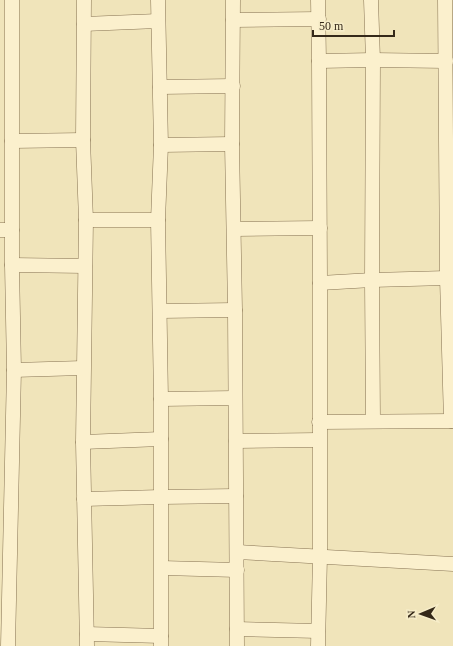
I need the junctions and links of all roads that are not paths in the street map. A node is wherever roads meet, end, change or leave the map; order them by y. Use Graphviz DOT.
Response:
graph roads {
  1 [pos="12,0"];
  2 [pos="84,0"];
  3 [pos="158,0"];
  4 [pos="233,0"];
  5 [pos="318,0"];
  6 [pos="371,0"];
  7 [pos="445,0"];
  8 [pos="319,19"];
  9 [pos="233,20"];
  10 [pos="158,21"];
  11 [pos="6,23"];
  12 [pos="84,24"];
  13 [pos="373,60"];
  14 [pos="320,61"];
  15 [pos="446,61"];
  16 [pos="233,86"];
  17 [pos="160,87"];
  18 [pos="450,102"];
  19 [pos="83,140"];
  20 [pos="12,141"];
  21 [pos="232,144"];
  22 [pos="161,145"];
  23 [pos="86,220"];
  24 [pos="158,220"];
  25 [pos="450,224"];
  26 [pos="320,228"];
  27 [pos="234,229"];
  28 [pos="6,230"];
  29 [pos="12,265"];
  30 [pos="85,266"];
  31 [pos="447,278"];
  32 [pos="372,280"];
  33 [pos="320,283"];
  34 [pos="235,310"];
  35 [pos="160,311"];
  36 [pos="83,368"];
  37 [pos="14,370"];
  38 [pos="236,398"];
  39 [pos="161,399"];
  40 [pos="373,421"];
  41 [pos="452,421"];
  42 [pos="319,422"];
  43 [pos="161,439"];
  44 [pos="319,440"];
  45 [pos="236,441"];
  46 [pos="83,442"];
  47 [pos="6,443"];
  48 [pos="236,496"];
  49 [pos="161,497"];
  50 [pos="84,500"];
  51 [pos="237,552"];
  52 [pos="320,556"];
  53 [pos="453,564"];
  54 [pos="162,568"];
  55 [pos="237,570"];
  56 [pos="237,629"];
  57 [pos="318,631"];
  58 [pos="87,640"];
  59 [pos="161,641"];
  60 [pos="8,646"];
  61 [pos="237,646"];
  62 [pos="318,646"];
  1 -- 11 [label="street"];
  2 -- 12 [label="street"];
  3 -- 10 [label="street"];
  4 -- 9 [label="street"];
  5 -- 8 [label="street"];
  6 -- 13 [label="street"];
  7 -- 15 [label="street"];
  8 -- 9 [label="street"];
  8 -- 14 [label="street"];
  9 -- 16 [label="street"];
  10 -- 12 [label="street"];
  10 -- 17 [label="street"];
  11 -- 20 [label="street"];
  12 -- 19 [label="street"];
  13 -- 14 [label="street"];
  13 -- 15 [label="street"];
  13 -- 32 [label="street"];
  14 -- 26 [label="street"];
  15 -- 18 [label="street"];
  16 -- 17 [label="street"];
  16 -- 21 [label="street"];
  17 -- 22 [label="street"];
  18 -- 25 [label="street"];
  19 -- 20 [label="street"];
  19 -- 23 [label="street"];
  20 -- 28 [label="street"];
  21 -- 22 [label="street"];
  21 -- 27 [label="street"];
  22 -- 24 [label="street"];
  23 -- 24 [label="street"];
  23 -- 30 [label="street"];
  24 -- 35 [label="street"];
  25 -- 31 [label="street"];
  26 -- 27 [label="street"];
  26 -- 33 [label="street"];
  27 -- 34 [label="street"];
  28 -- 29 [label="street"];
  29 -- 30 [label="street"];
  29 -- 37 [label="street"];
  30 -- 36 [label="street"];
  31 -- 32 [label="street"];
  31 -- 41 [label="street"];
  32 -- 33 [label="street"];
  32 -- 40 [label="street"];
  33 -- 42 [label="street"];
  34 -- 35 [label="street"];
  34 -- 38 [label="street"];
  35 -- 39 [label="street"];
  36 -- 37 [label="street"];
  36 -- 46 [label="street"];
  37 -- 47 [label="street"];
  38 -- 39 [label="street"];
  38 -- 45 [label="street"];
  39 -- 43 [label="street"];
  40 -- 41 [label="street"];
  40 -- 42 [label="street"];
  42 -- 44 [label="street"];
  43 -- 46 [label="street"];
  43 -- 49 [label="street"];
  44 -- 45 [label="street"];
  44 -- 52 [label="street"];
  45 -- 48 [label="street"];
  46 -- 50 [label="street"];
  47 -- 60 [label="street"];
  48 -- 49 [label="street"];
  48 -- 51 [label="street"];
  49 -- 50 [label="street"];
  49 -- 54 [label="street"];
  50 -- 58 [label="street"];
  51 -- 52 [label="street"];
  51 -- 55 [label="street"];
  52 -- 53 [label="street"];
  52 -- 57 [label="street"];
  54 -- 55 [label="street"];
  54 -- 59 [label="street"];
  55 -- 56 [label="street"];
  56 -- 57 [label="street"];
  56 -- 61 [label="street"];
  57 -- 62 [label="street"];
  58 -- 59 [label="street"];
}
